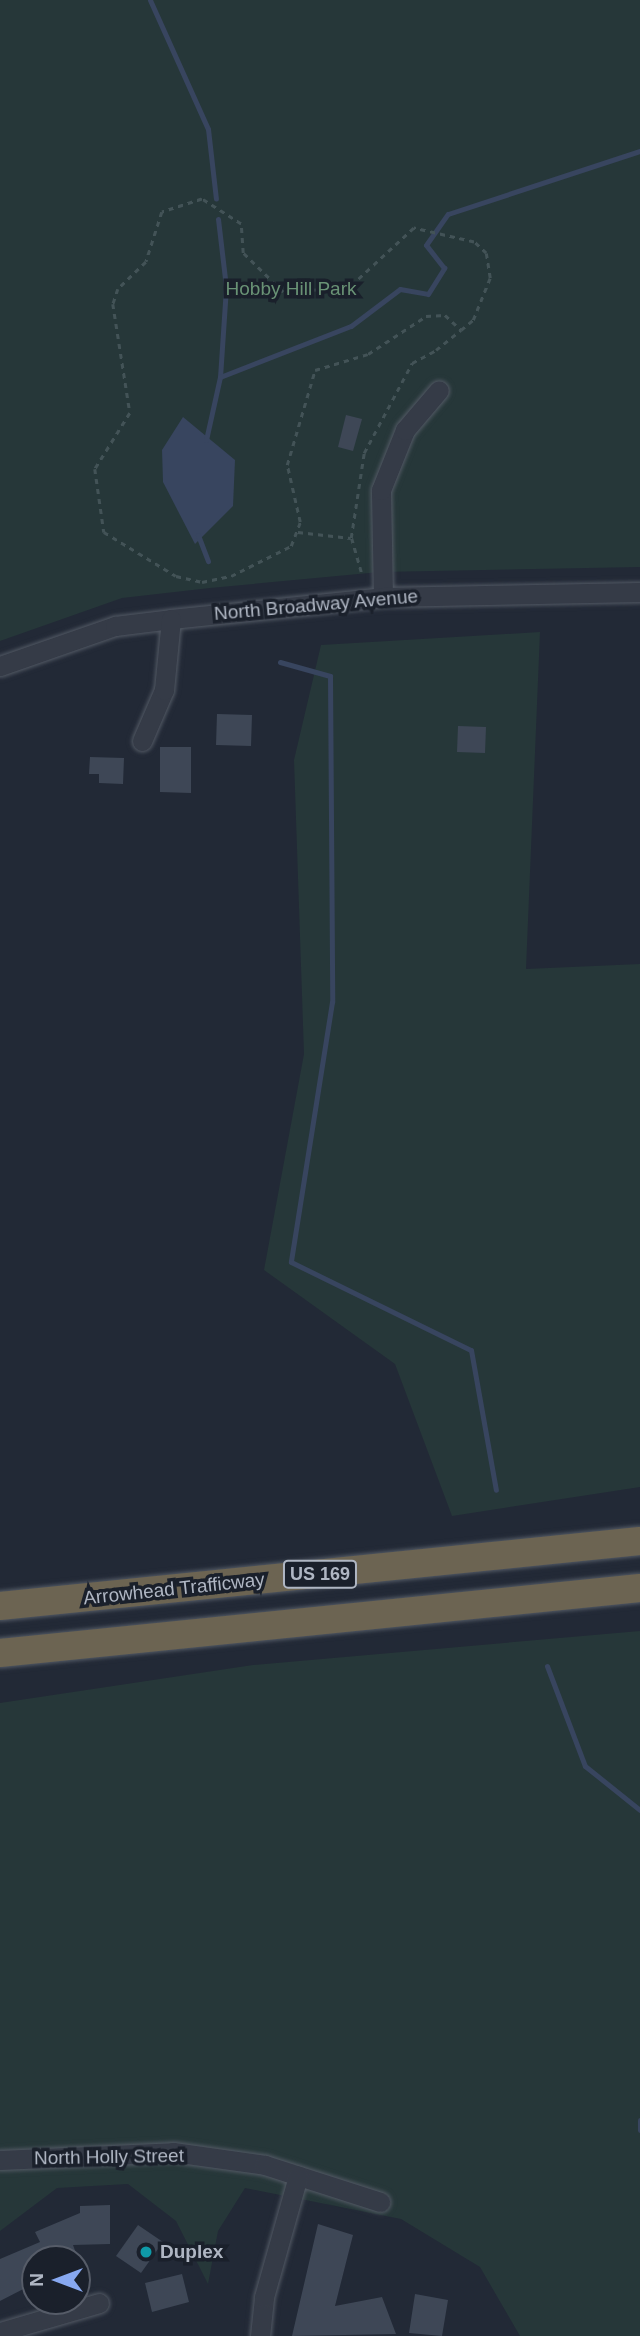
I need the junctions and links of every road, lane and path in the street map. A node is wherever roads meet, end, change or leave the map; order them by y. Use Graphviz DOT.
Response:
graph roads {
  1 [pos="473,320"];
  2 [pos="461,330"];
  3 [pos="439,390"];
  4 [pos="298,532"];
  5 [pos="351,538"];
  6 [pos="640,592"];
  7 [pos="383,597"];
  8 [pos="172,619"];
  9 [pos="0,666"];
  10 [pos="142,741"];
  11 [pos="640,1541"];
  12 [pos="640,1588"];
  13 [pos="0,1606"];
  14 [pos="0,1653"];
  15 [pos="0,2160"];
  16 [pos="299,2176"];
  17 [pos="380,2202"];
  18 [pos="99,2304"];
  19 [pos="0,2332"];
  20 [pos="260,2336"];
  1 -- 4 [label="path"];
  2 -- 4 [label="path"];
  3 -- 7 [label="street"];
  4 -- 5 [label="path"];
  6 -- 7 [label="street, North Broadway Avenue"];
  7 -- 8 [label="street, North Broadway Avenue"];
  8 -- 9 [label="street, North Broadway Avenue"];
  8 -- 10 [label="street"];
  11 -- 13 [label="highway, Arrowhead Trafficway / US 169"];
  12 -- 14 [label="highway, US 169"];
  15 -- 16 [label="street, North Holly Street"];
  16 -- 17 [label="street, North Holly Street"];
  16 -- 20 [label="street"];
  18 -- 19 [label="street"];
}
